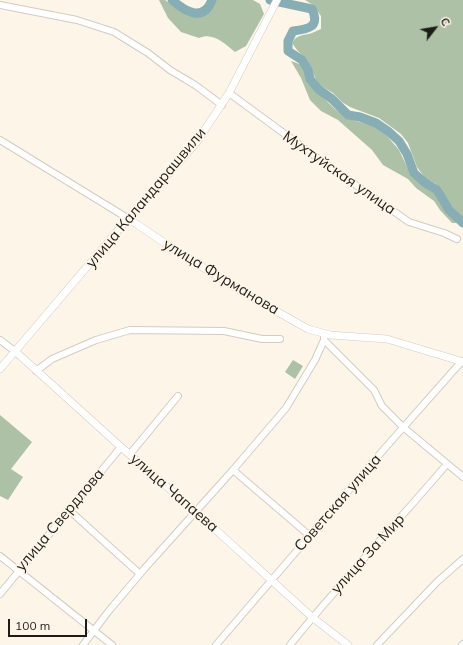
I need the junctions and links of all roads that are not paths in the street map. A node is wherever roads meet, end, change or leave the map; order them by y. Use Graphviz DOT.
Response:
graph roads {
  1 [pos="277,0"];
  2 [pos="0,5"];
  3 [pos="229,93"];
  4 [pos="222,105"];
  5 [pos="0,140"];
  6 [pos="129,219"];
  7 [pos="457,239"];
  8 [pos="324,337"];
  9 [pos="280,339"];
  10 [pos="0,340"];
  11 [pos="16,352"];
  12 [pos="463,362"];
  13 [pos="0,369"];
  14 [pos="36,371"];
  15 [pos="178,396"];
  16 [pos="404,427"];
  17 [pos="121,447"];
  18 [pos="130,454"];
  19 [pos="447,464"];
  20 [pos="233,470"];
  21 [pos="463,477"];
  22 [pos="69,510"];
  23 [pos="196,512"];
  24 [pos="310,536"];
  25 [pos="0,556"];
  26 [pos="463,559"];
  27 [pos="18,571"];
  28 [pos="140,574"];
  29 [pos="271,580"];
  30 [pos="0,594"];
  31 [pos="312,617"];
  32 [pos="95,632"];
  33 [pos="83,645"];
  34 [pos="112,645"];
  35 [pos="216,645"];
  36 [pos="290,645"];
  37 [pos="348,645"];
  38 [pos="377,645"];
  1 -- 3 [label="main road, улица Каландарашвили"];
  2 -- 4 [label="street"];
  3 -- 4 [label="main road, улица Каландарашвили"];
  3 -- 7 [label="street, Мухтуйская улица"];
  4 -- 6 [label="main road, улица Каландарашвили"];
  5 -- 6 [label="street, улица Фурманова"];
  6 -- 8 [label="main road, улица Фурманова"];
  6 -- 11 [label="main road, улица Каландарашвили"];
  8 -- 12 [label="main road, улица Фурманова"];
  8 -- 16 [label="street"];
  8 -- 20 [label="street"];
  9 -- 14 [label="street"];
  10 -- 11 [label="street, улица Чапаева"];
  11 -- 13 [label="main road, улица Каландарашвили"];
  11 -- 14 [label="main road, улица Чапаева"];
  12 -- 16 [label="street, Советская улица"];
  14 -- 17 [label="main road, улица Чапаева"];
  15 -- 18 [label="street"];
  16 -- 19 [label="street"];
  16 -- 24 [label="street, Советская улица"];
  17 -- 18 [label="main road, улица Чапаева"];
  17 -- 22 [label="street, улица Свердлова"];
  18 -- 23 [label="main road, улица Чапаева"];
  19 -- 21 [label="street"];
  19 -- 31 [label="street, улица За Мир"];
  20 -- 23 [label="street"];
  20 -- 24 [label="street"];
  22 -- 27 [label="street, улица Свердлова"];
  22 -- 28 [label="street"];
  23 -- 28 [label="street"];
  23 -- 29 [label="main road, улица Чапаева"];
  24 -- 29 [label="street, Советская улица"];
  25 -- 27 [label="street"];
  26 -- 38 [label="street"];
  27 -- 30 [label="street, улица Свердлова"];
  27 -- 32 [label="street"];
  28 -- 32 [label="street"];
  29 -- 31 [label="main road, улица Чапаева"];
  29 -- 35 [label="street, Советская улица"];
  31 -- 36 [label="street, улица За Мир"];
  31 -- 37 [label="main road, улица Чапаева"];
  32 -- 33 [label="street"];
  32 -- 34 [label="street"];
}
